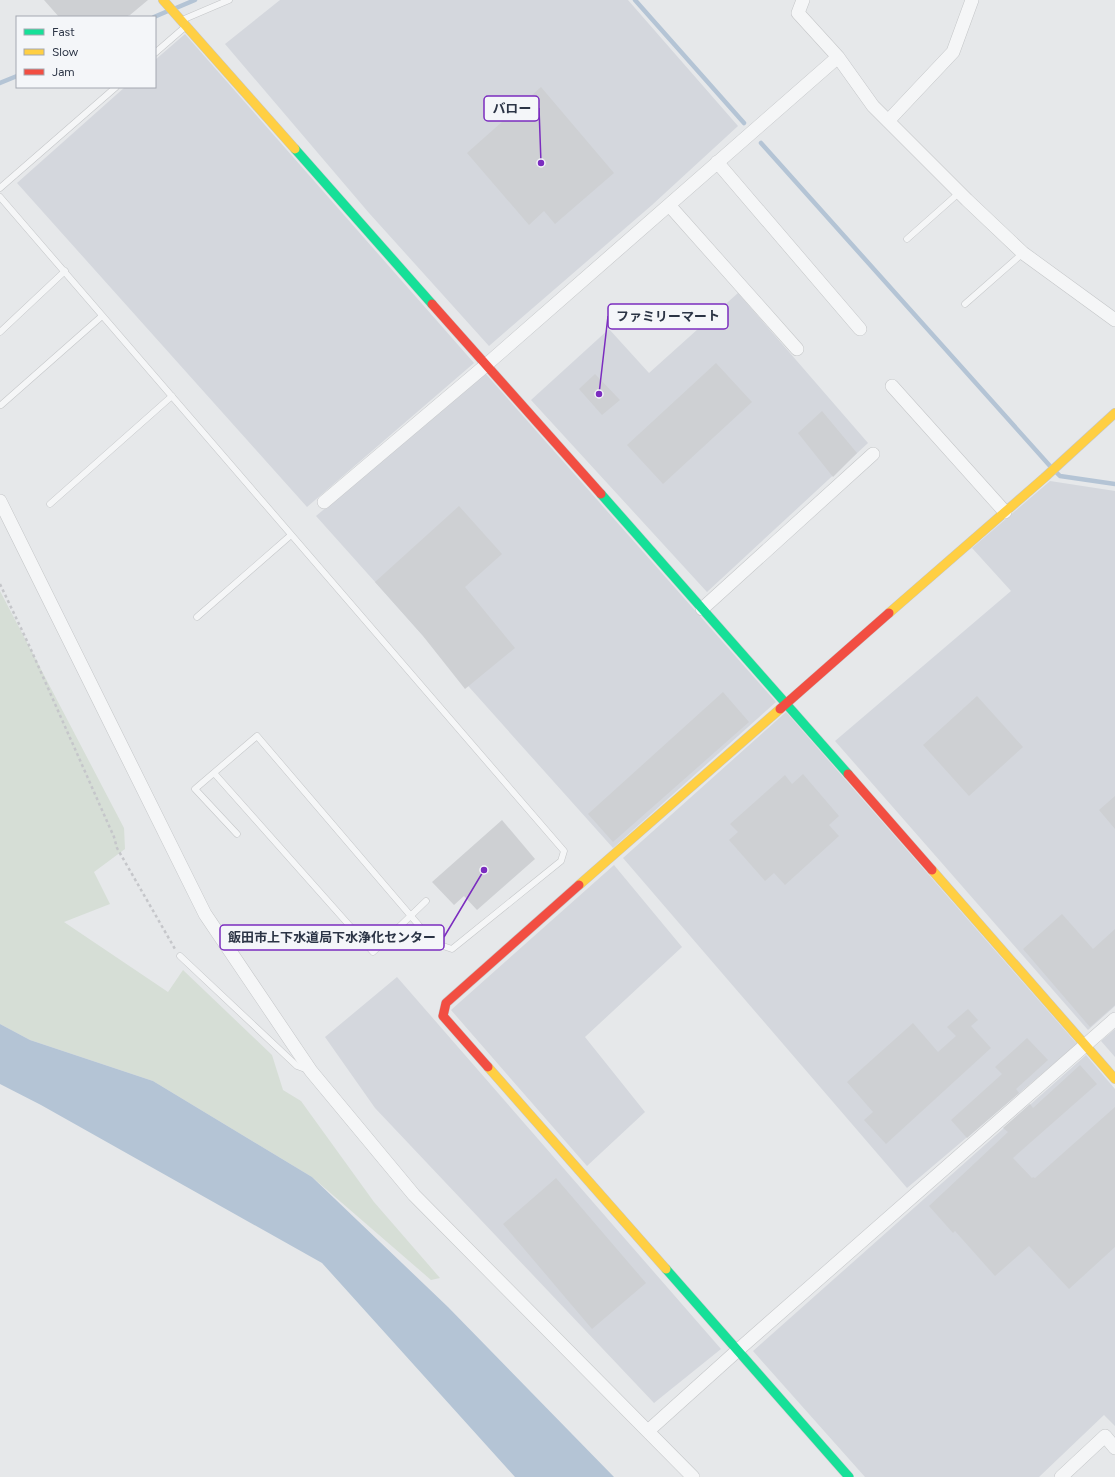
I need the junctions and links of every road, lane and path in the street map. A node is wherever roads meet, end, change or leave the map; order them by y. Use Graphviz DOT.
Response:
graph roads {
  1 [pos="229,0"];
  2 [pos="803,0"];
  3 [pos="972,0"];
  4 [pos="164,1"];
  5 [pos="182,21"];
  6 [pos="156,52"];
  7 [pos="838,56"];
  8 [pos="115,88"];
  9 [pos="888,121"];
  10 [pos="717,162"];
  11 [pos="0,188"];
  12 [pos="960,192"];
  13 [pos="0,196"];
  14 [pos="669,205"];
  15 [pos="907,239"];
  16 [pos="1023,253"];
  17 [pos="65,272"];
  18 [pos="965,304"];
  19 [pos="102,316"];
  20 [pos="1115,320"];
  21 [pos="860,329"];
  22 [pos="0,332"];
  23 [pos="797,349"];
  24 [pos="486,365"];
  25 [pos="892,386"];
  26 [pos="172,396"];
  27 [pos="1,406"];
  28 [pos="1115,413"];
  29 [pos="873,454"];
  30 [pos="0,501"];
  31 [pos="324,502"];
  32 [pos="50,504"];
  33 [pos="1004,512"];
  34 [pos="291,535"];
  35 [pos="0,584"];
  36 [pos="702,609"];
  37 [pos="197,617"];
  38 [pos="786,703"];
  39 [pos="214,773"];
  40 [pos="237,834"];
  41 [pos="426,901"];
  42 [pos="411,916"];
  43 [pos="180,956"];
  44 [pos="1115,1019"];
  45 [pos="1086,1046"];
  46 [pos="311,1071"];
  47 [pos="1115,1079"];
  48 [pos="738,1350"];
  49 [pos="648,1431"];
  50 [pos="1115,1448"];
  51 [pos="693,1477"];
  52 [pos="849,1477"];
  53 [pos="1061,1477"];
  1 -- 5 [label="lane"];
  2 -- 7 [label="street"];
  3 -- 9 [label="street"];
  4 -- 5 [label="street"];
  5 -- 6 [label="lane"];
  5 -- 24 [label="street"];
  7 -- 9 [label="street"];
  7 -- 10 [label="street"];
  8 -- 11 [label="lane"];
  9 -- 12 [label="street"];
  10 -- 14 [label="street"];
  10 -- 21 [label="street"];
  12 -- 15 [label="lane"];
  12 -- 16 [label="street"];
  13 -- 17 [label="lane"];
  14 -- 23 [label="street"];
  14 -- 24 [label="street"];
  16 -- 18 [label="lane"];
  16 -- 20 [label="street"];
  17 -- 19 [label="lane"];
  17 -- 22 [label="lane"];
  19 -- 26 [label="lane"];
  19 -- 27 [label="lane"];
  24 -- 31 [label="street"];
  24 -- 36 [label="street"];
  25 -- 33 [label="street"];
  26 -- 32 [label="lane"];
  26 -- 34 [label="lane"];
  28 -- 33 [label="street"];
  29 -- 36 [label="street"];
  30 -- 46 [label="street"];
  33 -- 38 [label="street"];
  34 -- 37 [label="lane"];
  34 -- 42 [label="lane"];
  35 -- 43 [label="path"];
  36 -- 38 [label="street"];
  38 -- 45 [label="street"];
  38 -- 48 [label="street"];
  39 -- 40 [label="lane"];
  39 -- 42 [label="lane"];
  39 -- 42 [label="lane"];
  41 -- 42 [label="lane"];
  43 -- 46 [label="lane"];
  44 -- 45 [label="street"];
  45 -- 47 [label="street"];
  45 -- 48 [label="street"];
  46 -- 49 [label="street"];
  48 -- 49 [label="street"];
  48 -- 52 [label="street"];
  49 -- 51 [label="street"];
  50 -- 53 [label="street"];
}
